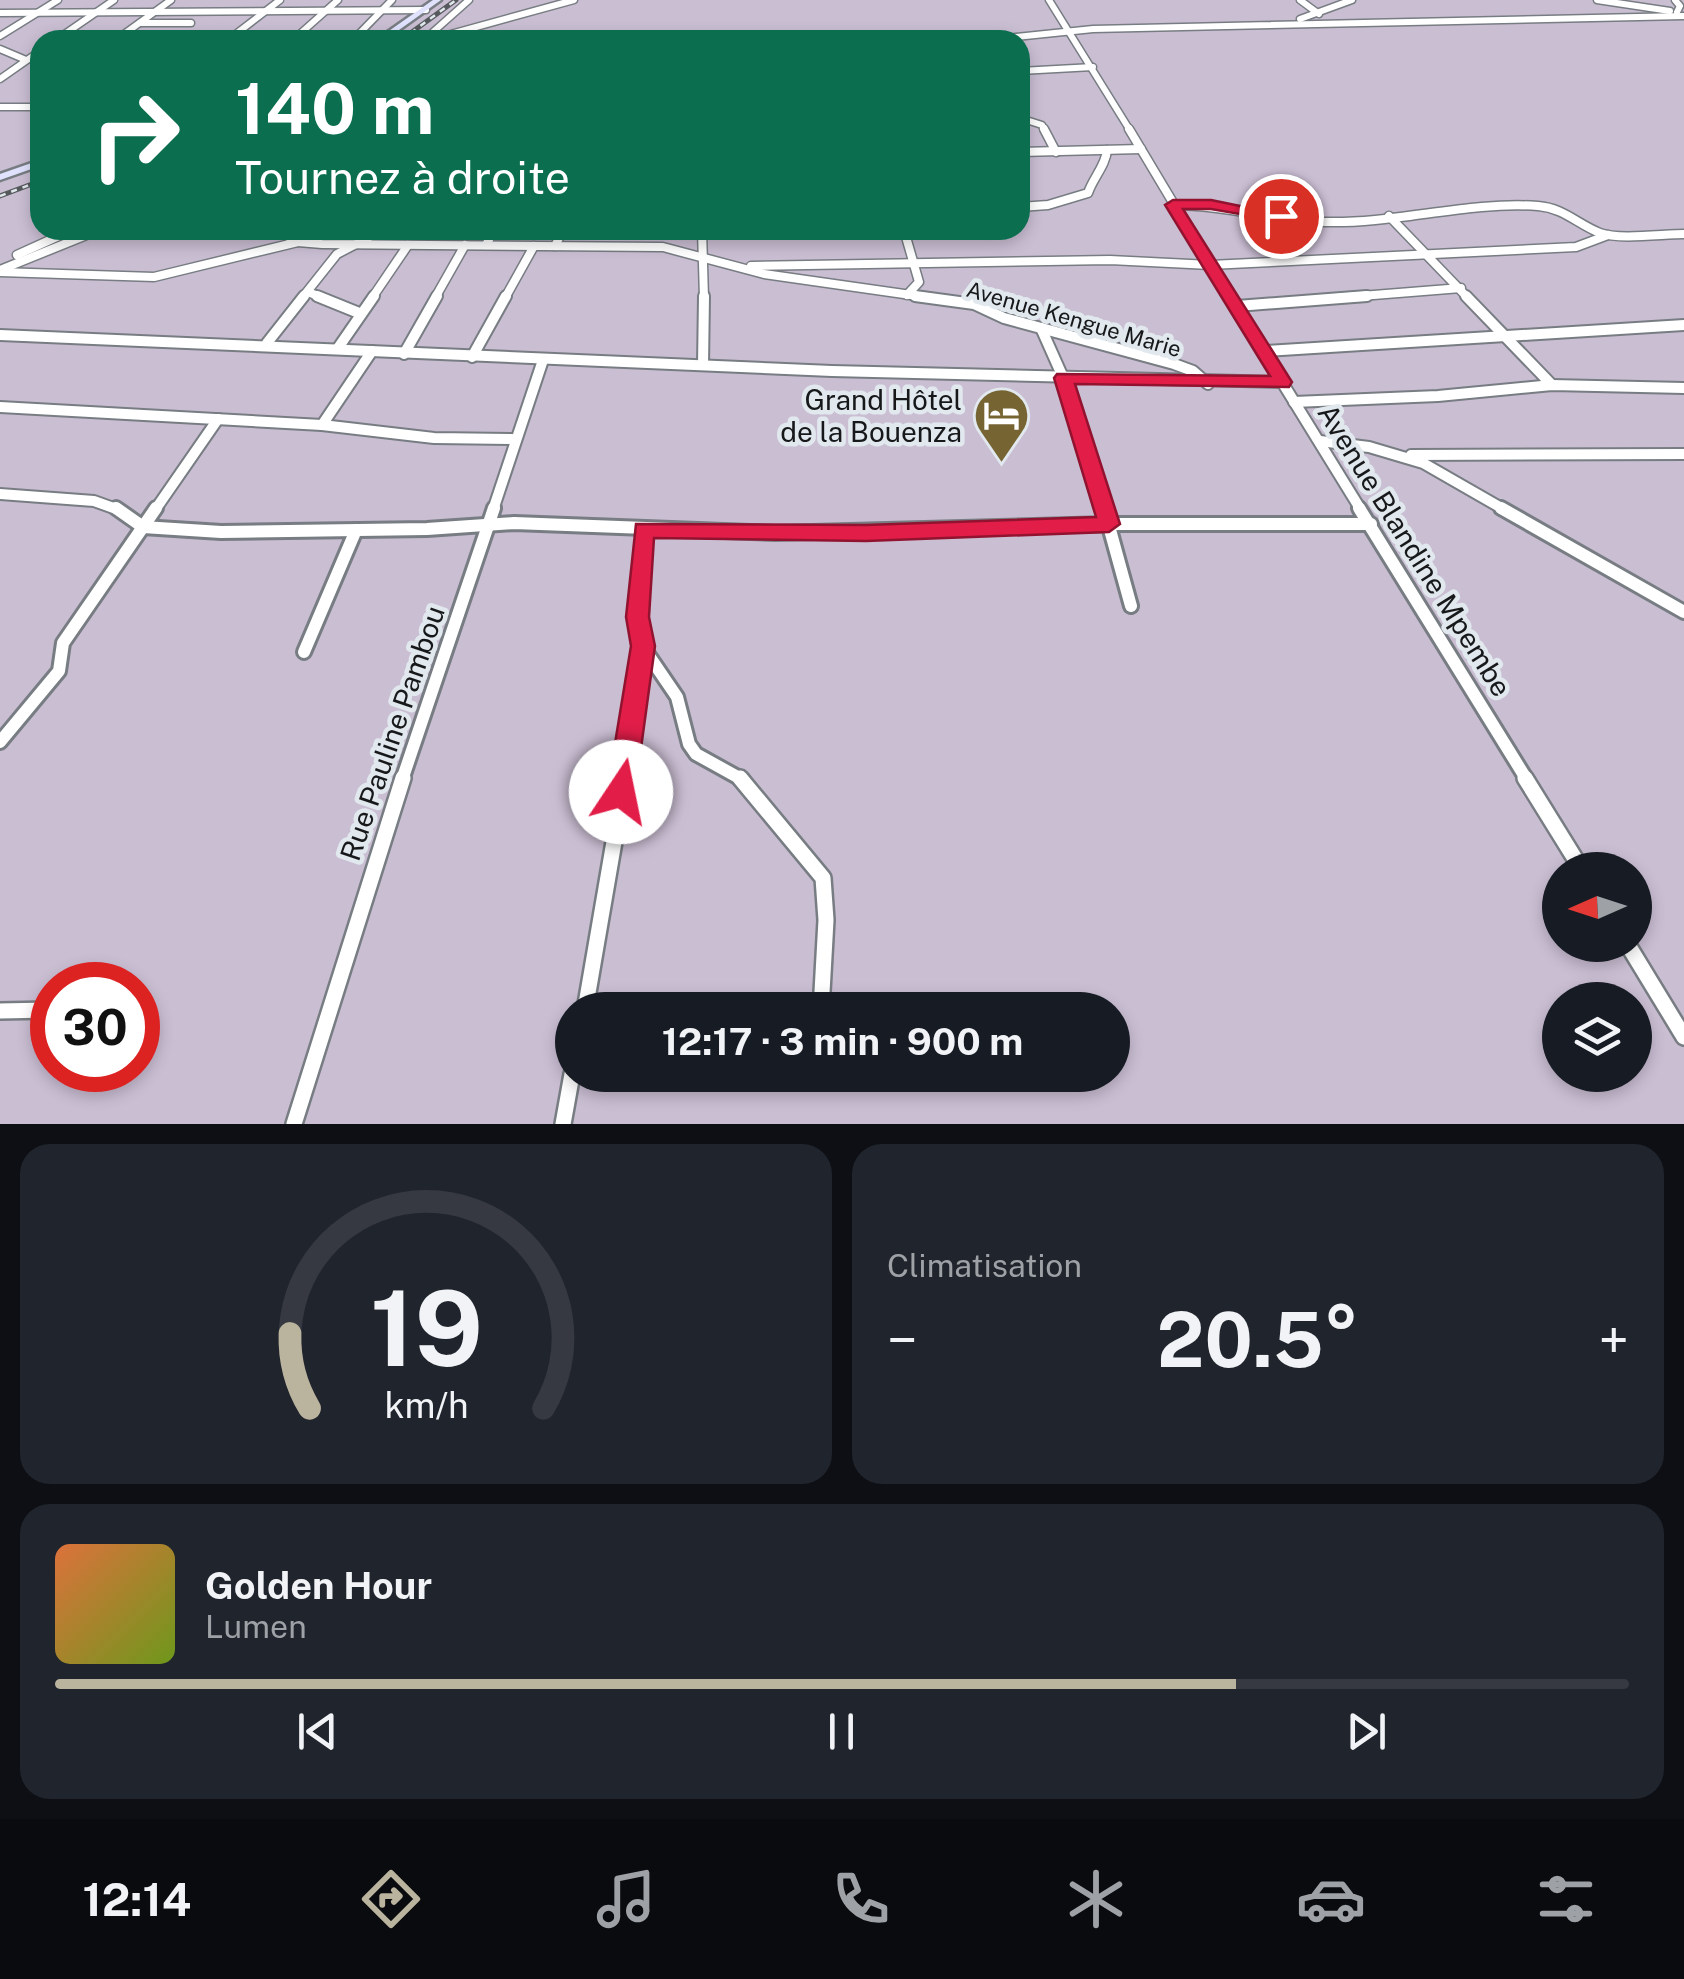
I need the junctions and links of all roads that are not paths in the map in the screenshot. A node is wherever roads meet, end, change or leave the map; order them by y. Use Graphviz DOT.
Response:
graph roads {
  1 [pos="58,0"];
  2 [pos="114,0"];
  3 [pos="171,0"];
  4 [pos="280,0"];
  5 [pos="338,0"];
  6 [pos="392,0"];
  7 [pos="438,0"];
  8 [pos="469,0"];
  9 [pos="574,0"];
  10 [pos="1049,0"];
  11 [pos="1300,0"];
  12 [pos="1349,0"];
  13 [pos="1597,0"];
  14 [pos="1675,0"];
  15 [pos="269,10"];
  16 [pos="383,10"];
  17 [pos="426,10"];
  18 [pos="156,11"];
  19 [pos="327,11"];
  20 [pos="38,12"];
  21 [pos="97,12"];
  22 [pos="0,13"];
  23 [pos="1682,13"];
  24 [pos="1319,14"];
  25 [pos="140,23"];
  26 [pos="191,23"];
  27 [pos="1282,23"];
  28 [pos="71,30"];
  29 [pos="130,30"];
  30 [pos="241,30"];
  31 [pos="305,30"];
  32 [pos="363,30"];
  33 [pos="395,30"];
  34 [pos="438,30"];
  35 [pos="464,30"];
  36 [pos="1068,30"];
  37 [pos="1030,35"];
  38 [pos="0,36"];
  39 [pos="2,51"];
  40 [pos="30,57"];
  41 [pos="26,60"];
  42 [pos="1093,67"];
  43 [pos="1030,70"];
  44 [pos="0,79"];
  45 [pos="30,103"];
  46 [pos="0,107"];
  47 [pos="24,107"];
  48 [pos="30,107"];
  49 [pos="1030,121"];
  50 [pos="1141,149"];
  51 [pos="1107,150"];
  52 [pos="1030,152"];
  53 [pos="1056,152"];
  54 [pos="30,166"];
  55 [pos="0,177"];
  56 [pos="1173,205"];
  57 [pos="1030,206"];
  58 [pos="1389,216"];
  59 [pos="1608,234"];
  60 [pos="1684,234"];
  61 [pos="50,240"];
  62 [pos="75,240"];
  63 [pos="294,240"];
  64 [pos="360,240"];
  65 [pos="489,240"];
  66 [pos="559,240"];
  67 [pos="701,240"];
  68 [pos="906,240"];
  69 [pos="298,242"];
  70 [pos="351,244"];
  71 [pos="408,245"];
  72 [pos="486,245"];
  73 [pos="465,246"];
  74 [pos="534,246"];
  75 [pos="556,246"];
  76 [pos="1422,252"];
  77 [pos="700,258"];
  78 [pos="0,262"];
  79 [pos="912,264"];
  80 [pos="1210,265"];
  81 [pos="732,266"];
  82 [pos="0,271"];
  83 [pos="1462,288"];
  84 [pos="308,292"];
  85 [pos="906,296"];
  86 [pos="1238,306"];
  87 [pos="359,313"];
  88 [pos="1684,324"];
  89 [pos="1041,328"];
  90 [pos="0,336"];
  91 [pos="1506,337"];
  92 [pos="267,343"];
  93 [pos="338,348"];
  94 [pos="372,350"];
  95 [pos="1264,351"];
  96 [pos="404,354"];
  97 [pos="472,356"];
  98 [pos="542,360"];
  99 [pos="704,365"];
  100 [pos="1064,378"];
  101 [pos="1283,382"];
  102 [pos="1208,384"];
  103 [pos="1552,385"];
  104 [pos="1684,388"];
  105 [pos="1294,402"];
  106 [pos="0,407"];
  107 [pos="218,419"];
  108 [pos="322,425"];
  109 [pos="512,440"];
  110 [pos="1320,441"];
  111 [pos="1684,454"];
  112 [pos="1402,455"];
  113 [pos="0,494"];
  114 [pos="488,524"];
  115 [pos="1109,524"];
  116 [pos="1371,524"];
  117 [pos="143,527"];
  118 [pos="356,530"];
  119 [pos="644,530"];
  120 [pos="1131,606"];
  121 [pos="1684,612"];
  122 [pos="643,646"];
  123 [pos="304,652"];
  124 [pos="0,742"];
  125 [pos="1571,852"];
  126 [pos="1638,962"];
  127 [pos="587,992"];
  128 [pos="822,992"];
  129 [pos="30,1010"];
  130 [pos="0,1011"];
  131 [pos="1684,1037"];
  132 [pos="569,1092"];
  133 [pos="294,1124"];
  134 [pos="563,1124"];
  1 -- 20 [label="street"];
  2 -- 21 [label="street"];
  3 -- 18 [label="street"];
  4 -- 15 [label="street"];
  5 -- 19 [label="street"];
  6 -- 16 [label="street"];
  7 -- 17 [label="street"];
  8 -- 34 [label="street"];
  9 -- 35 [label="street"];
  10 -- 36 [label="street, Avenue Blandine Mpembe"];
  11 -- 24 [label="street"];
  12 -- 24 [label="street"];
  13 -- 23 [label="street"];
  14 -- 23 [label="street"];
  15 -- 18 [label="street"];
  15 -- 19 [label="street"];
  15 -- 30 [label="street"];
  16 -- 17 [label="street"];
  16 -- 19 [label="street"];
  16 -- 32 [label="street"];
  17 -- 33 [label="street"];
  18 -- 21 [label="street"];
  18 -- 25 [label="street"];
  19 -- 31 [label="street"];
  20 -- 21 [label="street"];
  20 -- 22 [label="street"];
  20 -- 38 [label="street"];
  21 -- 28 [label="street"];
  23 -- 27 [label="street"];
  24 -- 27 [label="street"];
  25 -- 26 [label="street"];
  25 -- 29 [label="street"];
  27 -- 36 [label="street"];
  36 -- 37 [label="street"];
  36 -- 42 [label="street, Avenue Blandine Mpembe"];
  39 -- 41 [label="street"];
  40 -- 41 [label="street"];
  41 -- 44 [label="street"];
  42 -- 43 [label="street"];
  42 -- 50 [label="street, Avenue Blandine Mpembe"];
  45 -- 47 [label="street"];
  46 -- 47 [label="street"];
  47 -- 48 [label="street"];
  49 -- 53 [label="street"];
  50 -- 51 [label="street"];
  50 -- 56 [label="street, Avenue Blandine Mpembe"];
  51 -- 53 [label="street"];
  51 -- 57 [label="street"];
  52 -- 53 [label="street"];
  54 -- 55 [label="street"];
  56 -- 58 [label="street"];
  56 -- 80 [label="street, Avenue Blandine Mpembe"];
  58 -- 59 [label="street"];
  58 -- 76 [label="street"];
  59 -- 60 [label="street"];
  59 -- 76 [label="street"];
  61 -- 78 [label="street"];
  62 -- 82 [label="street"];
  63 -- 69 [label="street, Avenue Kengue Marie"];
  64 -- 70 [label="street"];
  65 -- 72 [label="street"];
  66 -- 75 [label="street"];
  67 -- 77 [label="street"];
  68 -- 79 [label="street"];
  69 -- 70 [label="street, Avenue Kengue Marie"];
  69 -- 82 [label="street"];
  70 -- 71 [label="street, Avenue Kengue Marie"];
  70 -- 84 [label="street"];
  71 -- 73 [label="street, Avenue Kengue Marie"];
  71 -- 87 [label="street"];
  72 -- 73 [label="street, Avenue Kengue Marie"];
  72 -- 74 [label="street, Avenue Kengue Marie"];
  73 -- 96 [label="street"];
  74 -- 75 [label="street, Avenue Kengue Marie"];
  74 -- 97 [label="street"];
  75 -- 77 [label="street, Avenue Kengue Marie"];
  76 -- 80 [label="street"];
  76 -- 83 [label="street"];
  77 -- 81 [label="street, Avenue Kengue Marie"];
  77 -- 99 [label="street"];
  79 -- 80 [label="street"];
  79 -- 81 [label="street"];
  79 -- 85 [label="street"];
  80 -- 86 [label="street, Avenue Blandine Mpembe"];
  81 -- 85 [label="street, Avenue Kengue Marie"];
  83 -- 86 [label="street"];
  83 -- 91 [label="street"];
  84 -- 87 [label="street"];
  84 -- 92 [label="street"];
  85 -- 89 [label="street, Avenue Kengue Marie"];
  86 -- 95 [label="street, Avenue Blandine Mpembe"];
  87 -- 93 [label="street"];
  88 -- 91 [label="street"];
  89 -- 100 [label="street"];
  89 -- 102 [label="street, Avenue Kengue Marie"];
  90 -- 92 [label="street"];
  91 -- 95 [label="street"];
  91 -- 103 [label="street"];
  92 -- 93 [label="street"];
  93 -- 94 [label="street"];
  94 -- 96 [label="street"];
  94 -- 108 [label="street"];
  95 -- 101 [label="street, Avenue Blandine Mpembe"];
  96 -- 97 [label="street"];
  97 -- 98 [label="street"];
  98 -- 99 [label="street"];
  98 -- 109 [label="street, Rue Pauline Pambou"];
  99 -- 100 [label="street"];
  100 -- 102 [label="street"];
  100 -- 115 [label="street"];
  101 -- 102 [label="street"];
  101 -- 105 [label="street, Avenue Blandine Mpembe"];
  103 -- 104 [label="street"];
  103 -- 105 [label="street"];
  105 -- 110 [label="street, Avenue Blandine Mpembe"];
  106 -- 107 [label="street"];
  107 -- 108 [label="street"];
  107 -- 117 [label="street"];
  108 -- 109 [label="street"];
  109 -- 114 [label="street, Rue Pauline Pambou"];
  110 -- 112 [label="street"];
  110 -- 116 [label="street, Avenue Blandine Mpembe"];
  111 -- 112 [label="street"];
  112 -- 121 [label="street"];
  113 -- 117 [label="street"];
  114 -- 118 [label="street"];
  114 -- 119 [label="street"];
  114 -- 133 [label="street, Rue Pauline Pambou"];
  115 -- 116 [label="street"];
  115 -- 119 [label="street"];
  115 -- 120 [label="street"];
  116 -- 125 [label="street, Avenue Blandine Mpembe"];
  117 -- 118 [label="street"];
  117 -- 124 [label="street"];
  118 -- 123 [label="street"];
  119 -- 122 [label="street"];
  122 -- 127 [label="street"];
  122 -- 128 [label="street"];
  126 -- 131 [label="street"];
  129 -- 130 [label="street"];
  132 -- 134 [label="street"];
}
